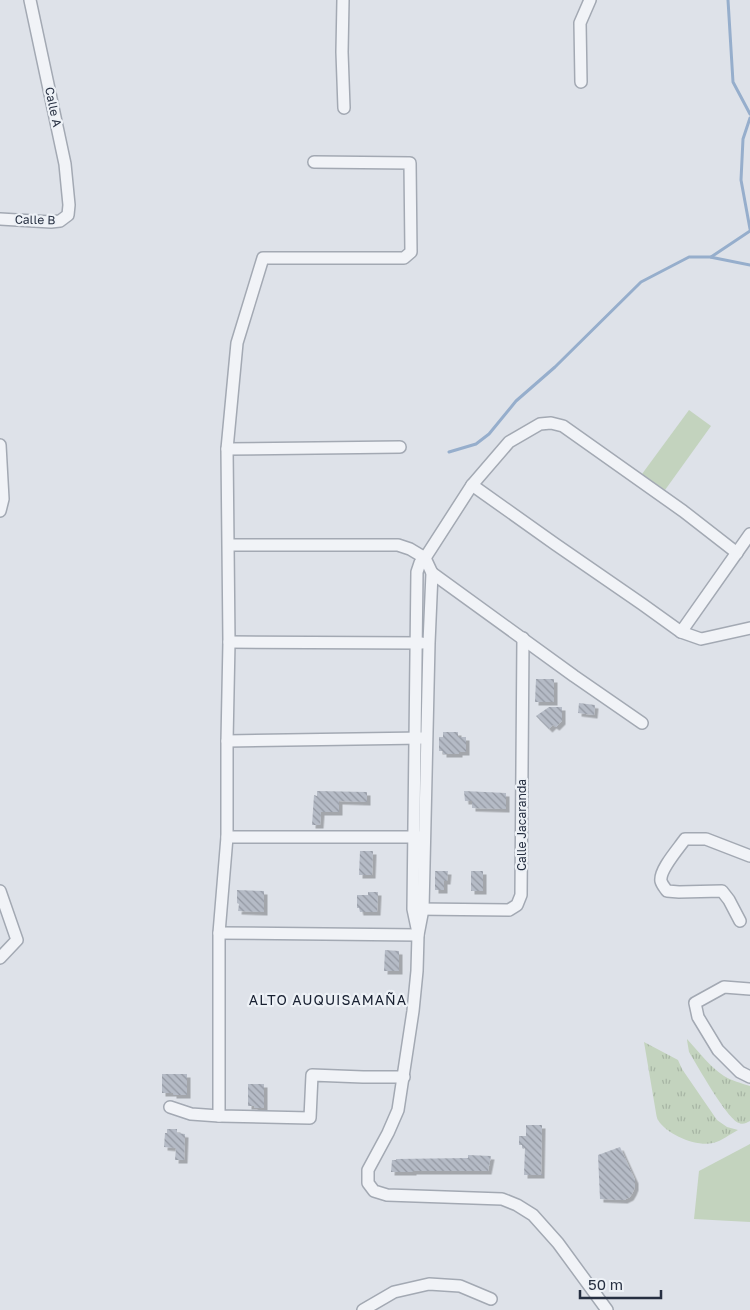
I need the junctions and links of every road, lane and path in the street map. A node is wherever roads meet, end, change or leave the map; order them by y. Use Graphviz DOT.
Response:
graph roads {
  1 [pos="30,0"];
  2 [pos="343,0"];
  3 [pos="590,0"];
  4 [pos="582,82"];
  5 [pos="344,108"];
  6 [pos="314,162"];
  7 [pos="68,215"];
  8 [pos="0,219"];
  9 [pos="0,445"];
  10 [pos="400,447"];
  11 [pos="227,449"];
  12 [pos="472,484"];
  13 [pos="0,511"];
  14 [pos="750,534"];
  15 [pos="229,545"];
  16 [pos="737,553"];
  17 [pos="425,558"];
  18 [pos="432,573"];
  19 [pos="750,628"];
  20 [pos="681,632"];
  21 [pos="523,638"];
  22 [pos="229,642"];
  23 [pos="429,643"];
  24 [pos="416,644"];
  25 [pos="642,723"];
  26 [pos="421,739"];
  27 [pos="227,741"];
  28 [pos="227,837"];
  29 [pos="420,837"];
  30 [pos="750,856"];
  31 [pos="0,891"];
  32 [pos="418,909"];
  33 [pos="740,921"];
  34 [pos="5,922"];
  35 [pos="219,933"];
  36 [pos="418,935"];
  37 [pos="0,958"];
  38 [pos="750,989"];
  39 [pos="404,1077"];
  40 [pos="750,1077"];
  41 [pos="170,1107"];
  42 [pos="219,1116"];
  43 [pos="491,1299"];
  44 [pos="363,1310"];
  45 [pos="607,1310"];
  1 -- 7 [label="street, Calle A"];
  2 -- 5 [label="street"];
  3 -- 4 [label="street"];
  6 -- 11 [label="street"];
  7 -- 8 [label="street, Calle B"];
  9 -- 13 [label="street"];
  10 -- 11 [label="street"];
  11 -- 15 [label="street"];
  12 -- 16 [label="street"];
  12 -- 17 [label="street"];
  12 -- 20 [label="street"];
  14 -- 16 [label="street"];
  15 -- 17 [label="street"];
  15 -- 22 [label="street"];
  16 -- 20 [label="street"];
  17 -- 18 [label="street"];
  17 -- 24 [label="street"];
  18 -- 21 [label="street"];
  18 -- 23 [label="street"];
  19 -- 20 [label="street"];
  21 -- 25 [label="street"];
  21 -- 32 [label="street, Calle Jacaranda"];
  22 -- 24 [label="street"];
  22 -- 27 [label="street"];
  23 -- 24 [label="street"];
  23 -- 26 [label="street"];
  24 -- 26 [label="street"];
  26 -- 27 [label="street"];
  26 -- 29 [label="street"];
  27 -- 28 [label="street"];
  28 -- 29 [label="street"];
  28 -- 35 [label="street"];
  29 -- 32 [label="street"];
  30 -- 33 [label="street"];
  31 -- 34 [label="street"];
  32 -- 36 [label="street"];
  34 -- 37 [label="street"];
  35 -- 36 [label="street"];
  35 -- 42 [label="street"];
  36 -- 39 [label="street"];
  38 -- 40 [label="street"];
  39 -- 42 [label="street"];
  39 -- 45 [label="street"];
  41 -- 42 [label="street"];
  43 -- 44 [label="street"];
}
